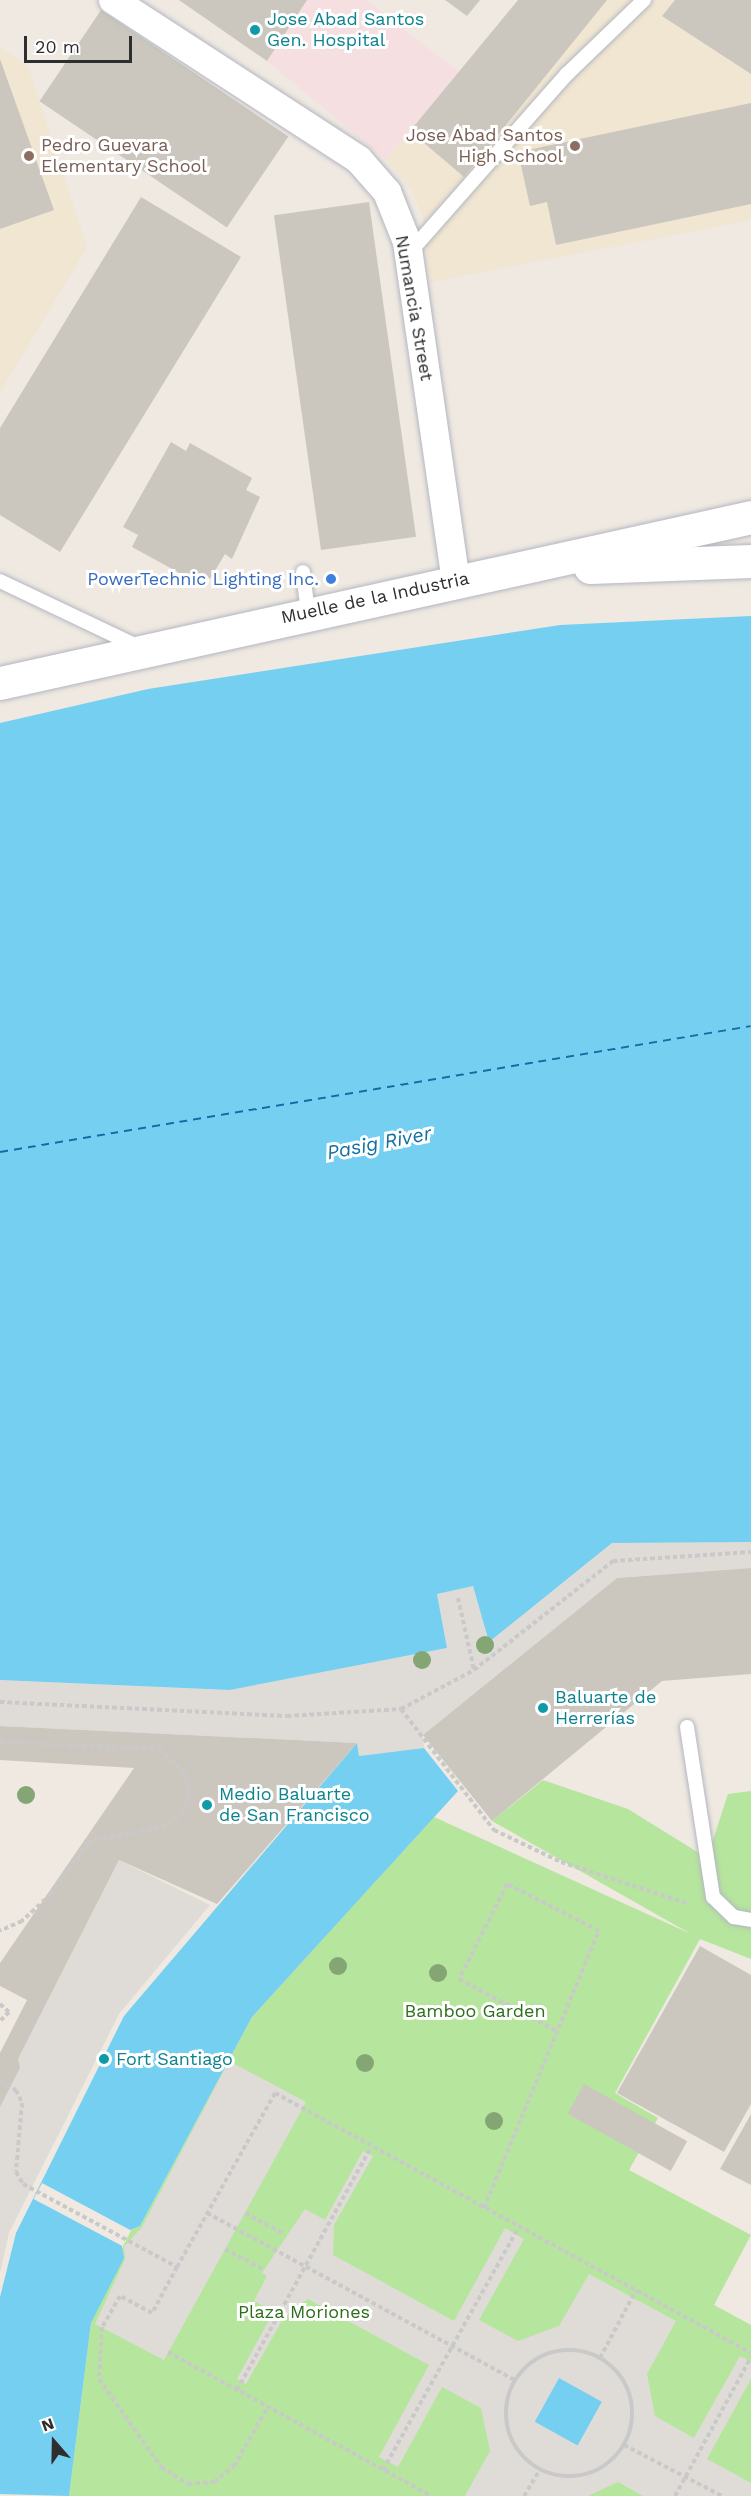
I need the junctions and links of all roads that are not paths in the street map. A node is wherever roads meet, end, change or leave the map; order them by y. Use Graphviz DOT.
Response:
graph roads {
  1 [pos="113,0"];
  2 [pos="644,0"];
  3 [pos="409,254"];
  4 [pos="751,517"];
  5 [pos="751,561"];
  6 [pos="499,571"];
  7 [pos="303,572"];
  8 [pos="456,580"];
  9 [pos="0,581"];
  10 [pos="308,612"];
  11 [pos="144,649"];
  12 [pos="0,683"];
  13 [pos="687,1727"];
  14 [pos="751,1920"];
  1 -- 3 [label="street, Numancia Street"];
  2 -- 3 [label="lane"];
  3 -- 8 [label="street, Numancia Street"];
  4 -- 6 [label="street, Muelle de la Industria"];
  5 -- 6 [label="street"];
  6 -- 8 [label="street, Muelle de la Industria"];
  7 -- 10 [label="lane"];
  8 -- 10 [label="street, Muelle de la Industria"];
  9 -- 11 [label="lane"];
  10 -- 11 [label="street, Muelle de la Industria"];
  11 -- 12 [label="street, Muelle de la Industria"];
  13 -- 14 [label="lane"];
}
